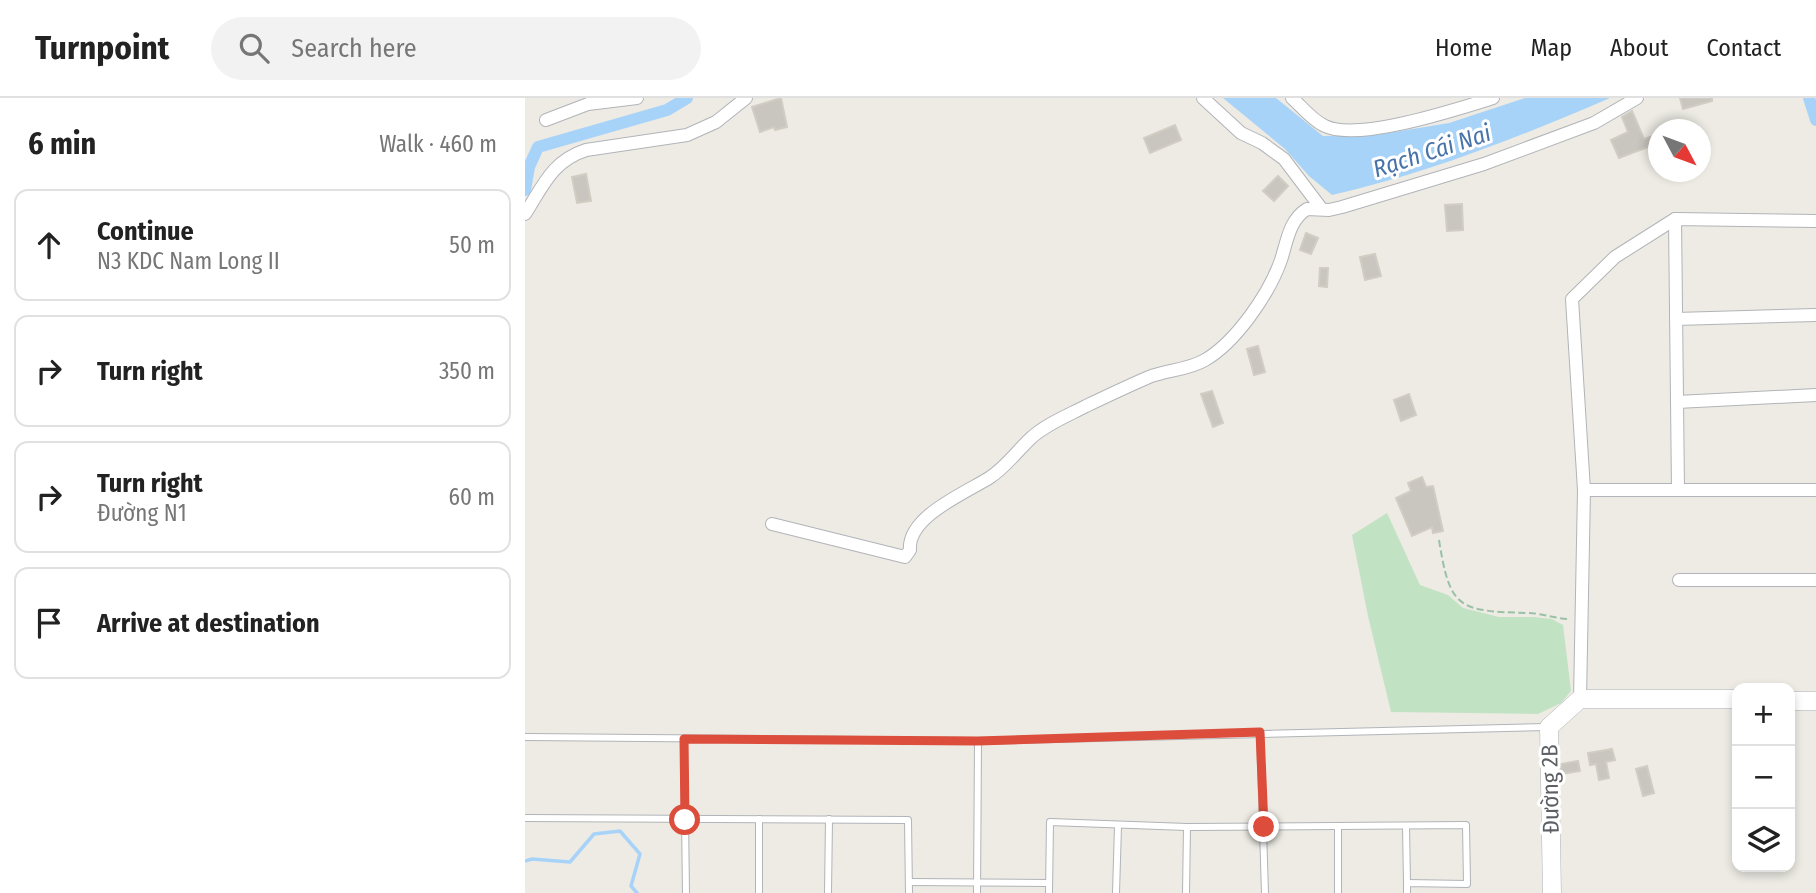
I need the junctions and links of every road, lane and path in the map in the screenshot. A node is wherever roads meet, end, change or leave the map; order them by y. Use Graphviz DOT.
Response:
graph roads {
  1 [pos="637,98"];
  2 [pos="746,98"];
  3 [pos="1203,98"];
  4 [pos="1292,98"];
  5 [pos="1493,98"];
  6 [pos="1637,98"];
  7 [pos="546,120"];
  8 [pos="1321,208"];
  9 [pos="525,214"];
  10 [pos="1675,219"];
  11 [pos="1816,221"];
  12 [pos="1816,315"];
  13 [pos="1677,319"];
  14 [pos="1816,395"];
  15 [pos="1677,402"];
  16 [pos="1584,490"];
  17 [pos="1678,490"];
  18 [pos="1816,490"];
  19 [pos="772,524"];
  20 [pos="1439,540"];
  21 [pos="1679,580"];
  22 [pos="1816,580"];
  23 [pos="1581,620"];
  24 [pos="1580,699"];
  25 [pos="1732,699"];
  26 [pos="1795,701"];
  27 [pos="1816,701"];
  28 [pos="1549,727"];
  29 [pos="1260,732"];
  30 [pos="525,737"];
  31 [pos="684,739"];
  32 [pos="978,741"];
  33 [pos="525,818"];
  34 [pos="759,819"];
  35 [pos="829,819"];
  36 [pos="685,820"];
  37 [pos="1118,826"];
  38 [pos="1338,826"];
  39 [pos="1406,826"];
  40 [pos="1187,827"];
  41 [pos="1264,827"];
  42 [pos="909,881"];
  43 [pos="977,883"];
  44 [pos="1049,883"];
  45 [pos="1407,883"];
  46 [pos="686,893"];
  47 [pos="759,893"];
  48 [pos="828,893"];
  49 [pos="909,893"];
  50 [pos="977,893"];
  51 [pos="1049,893"];
  52 [pos="1116,893"];
  53 [pos="1186,893"];
  54 [pos="1265,893"];
  55 [pos="1338,893"];
  56 [pos="1407,893"];
  57 [pos="1552,893"];
  1 -- 7 [label="street"];
  2 -- 9 [label="street"];
  3 -- 8 [label="street"];
  4 -- 5 [label="street"];
  6 -- 8 [label="street"];
  8 -- 19 [label="street"];
  10 -- 11 [label="street"];
  10 -- 13 [label="street"];
  10 -- 16 [label="street"];
  12 -- 13 [label="street"];
  13 -- 15 [label="street"];
  14 -- 15 [label="street"];
  15 -- 17 [label="street"];
  16 -- 17 [label="street"];
  16 -- 23 [label="street"];
  17 -- 18 [label="street"];
  20 -- 23 [label="path"];
  21 -- 22 [label="street"];
  23 -- 24 [label="street"];
  24 -- 25 [label="street"];
  24 -- 28 [label="street, Đường 2B"];
  26 -- 27 [label="street"];
  28 -- 29 [label="lane"];
  28 -- 57 [label="street, Đường 2B"];
  29 -- 32 [label="lane"];
  29 -- 41 [label="lane"];
  30 -- 31 [label="lane"];
  31 -- 32 [label="lane"];
  31 -- 36 [label="lane"];
  32 -- 43 [label="lane"];
  33 -- 36 [label="lane"];
  34 -- 35 [label="lane"];
  34 -- 36 [label="lane"];
  34 -- 47 [label="lane"];
  35 -- 42 [label="lane"];
  35 -- 48 [label="lane"];
  36 -- 46 [label="lane"];
  37 -- 40 [label="lane"];
  37 -- 44 [label="lane"];
  37 -- 52 [label="lane"];
  38 -- 39 [label="lane"];
  38 -- 41 [label="lane"];
  38 -- 55 [label="lane"];
  39 -- 45 [label="lane"];
  39 -- 45 [label="lane"];
  40 -- 41 [label="lane"];
  40 -- 53 [label="lane"];
  41 -- 54 [label="lane"];
  42 -- 43 [label="lane"];
  42 -- 49 [label="lane"];
  43 -- 44 [label="lane"];
  43 -- 50 [label="lane"];
  44 -- 51 [label="lane"];
  45 -- 56 [label="lane"];
}
